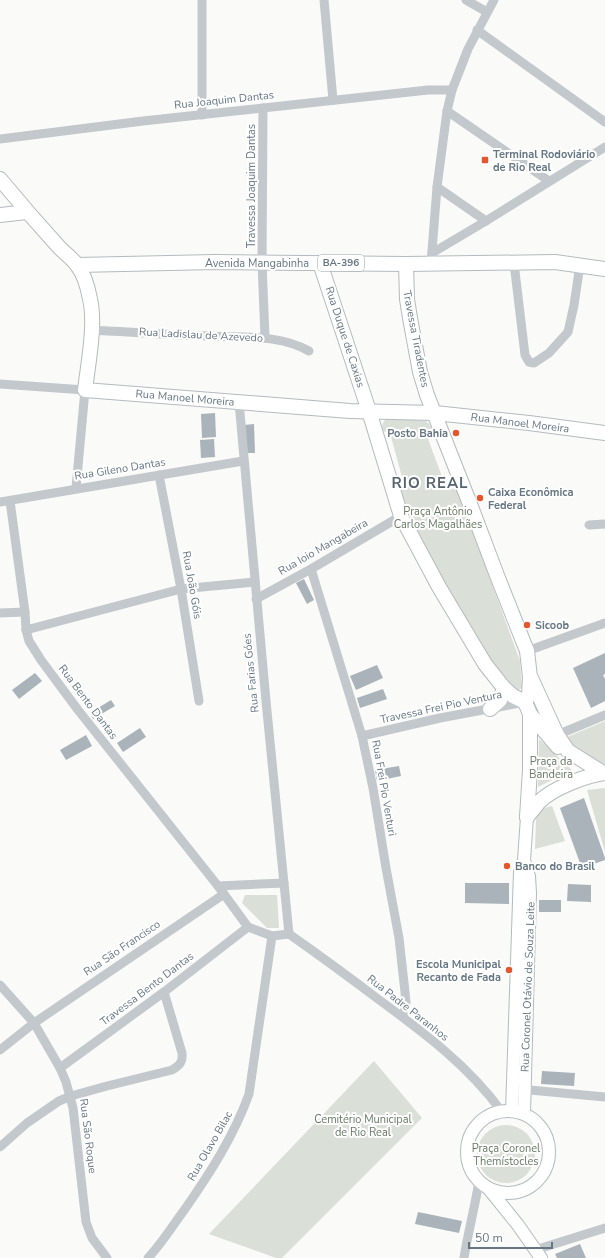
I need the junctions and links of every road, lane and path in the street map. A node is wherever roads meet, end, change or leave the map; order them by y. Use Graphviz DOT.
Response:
graph roads {
  1 [pos="202,0"];
  2 [pos="324,0"];
  3 [pos="466,0"];
  4 [pos="494,0"];
  5 [pos="487,12"];
  6 [pos="477,30"];
  7 [pos="452,90"];
  8 [pos="333,100"];
  9 [pos="263,108"];
  10 [pos="447,110"];
  11 [pos="202,115"];
  12 [pos="605,122"];
  13 [pos="0,139"];
  14 [pos="605,147"];
  15 [pos="0,179"];
  16 [pos="549,181"];
  17 [pos="437,187"];
  18 [pos="27,212"];
  19 [pos="0,215"];
  20 [pos="486,221"];
  21 [pos="432,258"];
  22 [pos="262,263"];
  23 [pos="320,263"];
  24 [pos="514,263"];
  25 [pos="406,264"];
  26 [pos="77,265"];
  27 [pos="580,265"];
  28 [pos="605,269"];
  29 [pos="91,330"];
  30 [pos="265,337"];
  31 [pos="309,351"];
  32 [pos="0,384"];
  33 [pos="85,390"];
  34 [pos="238,402"];
  35 [pos="369,411"];
  36 [pos="435,413"];
  37 [pos="605,433"];
  38 [pos="243,461"];
  39 [pos="159,475"];
  40 [pos="76,488"];
  41 [pos="10,500"];
  42 [pos="0,502"];
  43 [pos="401,516"];
  44 [pos="605,524"];
  45 [pos="589,525"];
  46 [pos="311,569"];
  47 [pos="255,582"];
  48 [pos="181,589"];
  49 [pos="256,599"];
  50 [pos="26,612"];
  51 [pos="0,613"];
  52 [pos="605,622"];
  53 [pos="26,630"];
  54 [pos="527,651"];
  55 [pos="530,677"];
  56 [pos="504,688"];
  57 [pos="199,701"];
  58 [pos="527,708"];
  59 [pos="490,709"];
  60 [pos="605,715"];
  61 [pos="557,735"];
  62 [pos="362,736"];
  63 [pos="568,751"];
  64 [pos="604,773"];
  65 [pos="527,817"];
  66 [pos="284,883"];
  67 [pos="218,886"];
  68 [pos="224,894"];
  69 [pos="248,927"];
  70 [pos="289,934"];
  71 [pos="272,936"];
  72 [pos="0,985"];
  73 [pos="164,992"];
  74 [pos="403,1017"];
  75 [pos="34,1023"];
  76 [pos="0,1050"];
  77 [pos="60,1068"];
  78 [pos="519,1089"];
  79 [pos="71,1096"];
  80 [pos="605,1097"];
  81 [pos="513,1112"];
  82 [pos="0,1147"];
  83 [pos="484,1185"];
  84 [pos="515,1193"];
  85 [pos="518,1225"];
  86 [pos="605,1228"];
  87 [pos="538,1254"];
  88 [pos="107,1258"];
  89 [pos="148,1258"];
  90 [pos="464,1258"];
  1 -- 11 [label="street"];
  2 -- 8 [label="street"];
  3 -- 5 [label="street"];
  4 -- 5 [label="street"];
  5 -- 6 [label="street"];
  6 -- 7 [label="street"];
  6 -- 12 [label="street"];
  7 -- 8 [label="street, Rua Joaquim Dantas"];
  7 -- 10 [label="street"];
  8 -- 9 [label="street, Rua Joaquim Dantas"];
  9 -- 11 [label="street, Rua Joaquim Dantas"];
  9 -- 22 [label="street, Travessa Joaquim Dantas"];
  10 -- 16 [label="street"];
  10 -- 17 [label="street"];
  11 -- 13 [label="street, Rua Joaquim Dantas"];
  14 -- 16 [label="street"];
  15 -- 18 [label="main road"];
  16 -- 20 [label="street"];
  17 -- 20 [label="street"];
  17 -- 21 [label="street"];
  18 -- 19 [label="main road"];
  18 -- 26 [label="main road"];
  20 -- 21 [label="street"];
  21 -- 24 [label="main road, Avenida Mangabinha / BA-396"];
  21 -- 25 [label="main road, Avenida Mangabinha / BA-396"];
  22 -- 23 [label="main road, Avenida Mangabinha / BA-396"];
  22 -- 26 [label="main road, Avenida Mangabinha / BA-396"];
  22 -- 30 [label="street, Travessa Joaquim Dantas"];
  23 -- 25 [label="main road, Avenida Mangabinha / BA-396"];
  23 -- 35 [label="main road, Rua Duque de Caxias"];
  24 -- 27 [label="main road, Avenida Mangabinha / BA-396"];
  24 -- 27 [label="street"];
  25 -- 36 [label="main road, Travessa Tiradentes"];
  26 -- 29 [label="main road"];
  27 -- 28 [label="main road, Avenida Mangabinha / BA-396"];
  29 -- 30 [label="street, Rua Ladislau de Azevedo"];
  29 -- 33 [label="main road"];
  30 -- 31 [label="street, Rua Ladislau de Azevedo"];
  32 -- 33 [label="street, Rua Manoel Moreira"];
  33 -- 34 [label="main road, Rua Manoel Moreira"];
  33 -- 40 [label="street"];
  34 -- 35 [label="main road, Rua Manoel Moreira"];
  34 -- 38 [label="street, Rua Farias Góes"];
  35 -- 36 [label="main road"];
  35 -- 43 [label="main road"];
  36 -- 37 [label="main road, Rua Manoel Moreira"];
  36 -- 54 [label="main road"];
  38 -- 39 [label="street, Rua Gileno Dantas"];
  38 -- 47 [label="street, Rua Farias Góes"];
  39 -- 40 [label="street, Rua Gileno Dantas"];
  39 -- 48 [label="street, Rua João Góis"];
  40 -- 41 [label="street, Rua Gileno Dantas"];
  41 -- 42 [label="street, Rua Gileno Dantas"];
  41 -- 50 [label="street, Rua Bento Dantas"];
  43 -- 46 [label="street, Rua Ioio Mangabeira"];
  43 -- 56 [label="main road"];
  44 -- 45 [label="street"];
  46 -- 49 [label="street, Rua Ioio Mangabeira"];
  46 -- 62 [label="street, Rua Frei Pio Venturi"];
  47 -- 48 [label="street"];
  47 -- 49 [label="street, Rua Farias Góes"];
  48 -- 53 [label="street"];
  48 -- 57 [label="street, Rua João Góis"];
  49 -- 66 [label="street, Rua Farias Góes"];
  50 -- 51 [label="street"];
  50 -- 53 [label="street, Rua Bento Dantas"];
  52 -- 54 [label="street"];
  53 -- 67 [label="street, Rua Bento Dantas"];
  54 -- 55 [label="main road"];
  55 -- 58 [label="main road"];
  55 -- 61 [label="main road"];
  56 -- 58 [label="main road"];
  56 -- 59 [label="main road"];
  58 -- 59 [label="street, Travessa Frei Pio Ventura"];
  58 -- 63 [label="main road"];
  58 -- 65 [label="main road"];
  59 -- 62 [label="street, Travessa Frei Pio Ventura"];
  60 -- 61 [label="street"];
  61 -- 63 [label="main road"];
  62 -- 74 [label="street, Rua Frei Pio Venturi"];
  63 -- 64 [label="main road"];
  64 -- 65 [label="main road"];
  65 -- 78 [label="street, Rua Coronel Otávio de Souza Leite"];
  66 -- 67 [label="street"];
  66 -- 70 [label="street, Rua Farias Góes"];
  67 -- 68 [label="street, Rua Bento Dantas"];
  68 -- 69 [label="street, Rua Bento Dantas"];
  68 -- 75 [label="street, Rua São Francisco"];
  69 -- 71 [label="street"];
  69 -- 73 [label="street, Travessa Bento Dantas"];
  70 -- 71 [label="street"];
  70 -- 74 [label="street, Rua Padre Paranhos"];
  71 -- 89 [label="street, Rua Olavo Bilac"];
  72 -- 75 [label="street, Rua São Roque"];
  73 -- 77 [label="street, Travessa Bento Dantas"];
  73 -- 79 [label="street"];
  74 -- 81 [label="street, Rua Padre Paranhos"];
  75 -- 76 [label="street, Rua São Francisco"];
  75 -- 77 [label="street, Rua São Roque"];
  77 -- 79 [label="street, Rua São Roque"];
  78 -- 80 [label="street"];
  78 -- 81 [label="street, Rua Coronel Otávio de Souza Leite"];
  79 -- 82 [label="street"];
  79 -- 88 [label="street, Rua São Roque"];
  81 -- 83 [label="street"];
  81 -- 84 [label="street"];
  83 -- 84 [label="street"];
  83 -- 85 [label="street"];
  83 -- 90 [label="street"];
  84 -- 85 [label="street"];
  85 -- 87 [label="street"];
  86 -- 87 [label="street"];
}
